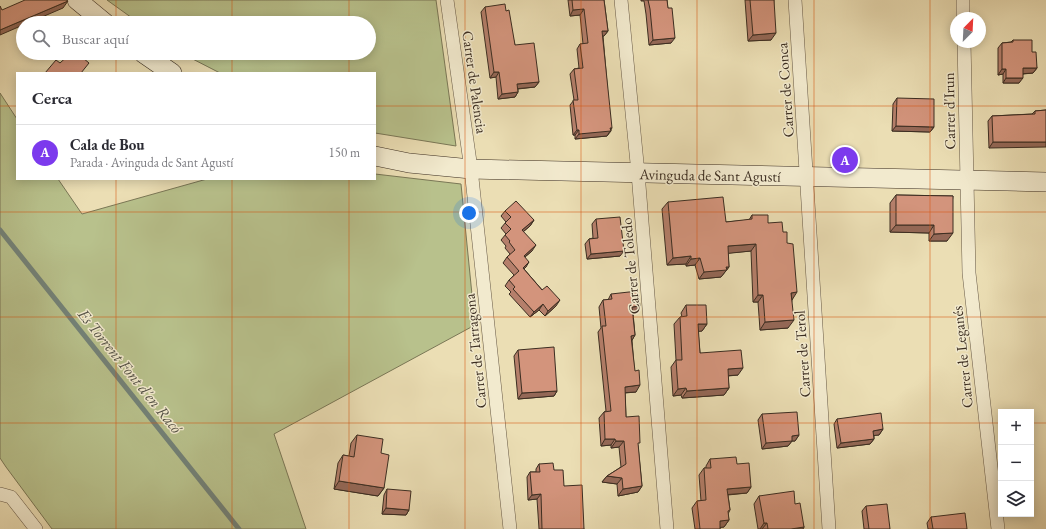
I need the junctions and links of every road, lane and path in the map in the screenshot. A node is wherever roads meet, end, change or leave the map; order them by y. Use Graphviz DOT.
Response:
graph roads {
  1 [pos="77,0"];
  2 [pos="447,0"];
  3 [pos="621,0"];
  4 [pos="795,0"];
  5 [pos="963,0"];
  6 [pos="963,12"];
  7 [pos="96,16"];
  8 [pos="964,48"];
  9 [pos="153,60"];
  10 [pos="171,72"];
  11 [pos="376,156"];
  12 [pos="471,169"];
  13 [pos="638,173"];
  14 [pos="806,178"];
  15 [pos="966,180"];
  16 [pos="1046,182"];
  17 [pos="0,494"];
  18 [pos="36,529"];
  19 [pos="510,529"];
  20 [pos="667,529"];
  21 [pos="829,529"];
  22 [pos="998,529"];
  1 -- 7 [label="street"];
  2 -- 12 [label="street, Carrer de Palencia"];
  3 -- 13 [label="street, Carrer de Toledo"];
  4 -- 14 [label="street, Carrer de Conca"];
  5 -- 6 [label="street"];
  8 -- 15 [label="street, Carrer d'Irun"];
  9 -- 10 [label="street"];
  11 -- 12 [label="street, Avinguda de Sant Agustí"];
  12 -- 13 [label="street, Avinguda de Sant Agustí"];
  12 -- 19 [label="street, Carrer de Tarragona"];
  13 -- 14 [label="street, Avinguda de Sant Agustí"];
  13 -- 20 [label="street, Carrer de Toledo"];
  14 -- 15 [label="street, Avinguda de Sant Agustí"];
  14 -- 21 [label="street, Carrer de Terol"];
  15 -- 16 [label="street, Avinguda de Sant Agustí"];
  15 -- 22 [label="street, Carrer de Leganés"];
  17 -- 18 [label="street"];
}
